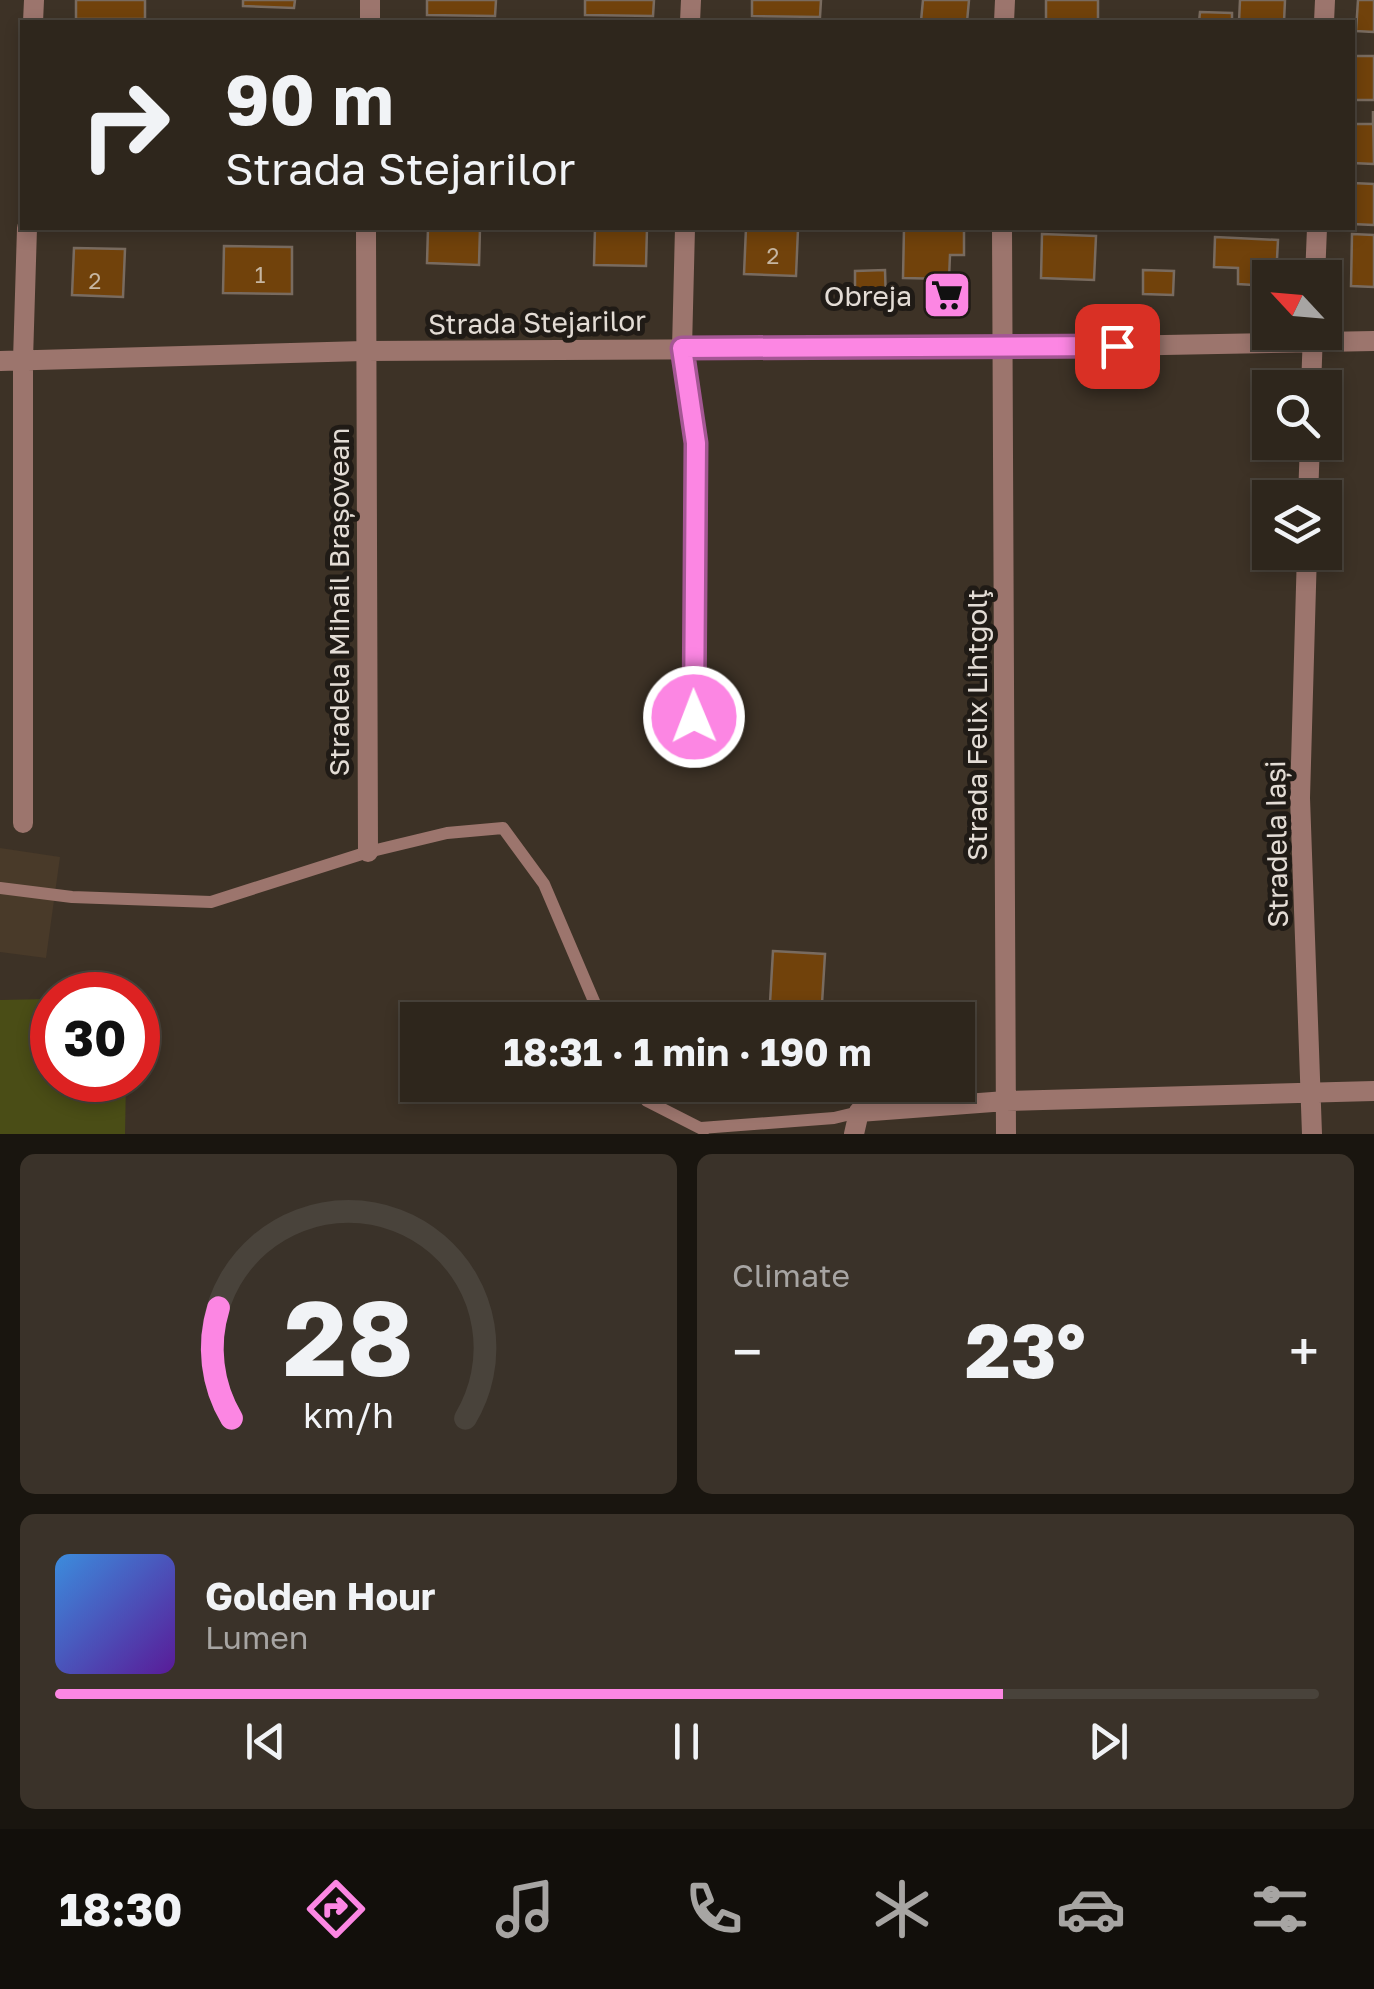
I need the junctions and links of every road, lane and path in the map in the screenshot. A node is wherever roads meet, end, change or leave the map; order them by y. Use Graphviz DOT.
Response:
graph roads {
  1 [pos="27,230"];
  2 [pos="366,230"];
  3 [pos="685,230"];
  4 [pos="1002,230"];
  5 [pos="1317,230"];
  6 [pos="1316,260"];
  7 [pos="1252,339"];
  8 [pos="1342,339"];
  9 [pos="1374,341"];
  10 [pos="682,348"];
  11 [pos="1000,348"];
  12 [pos="364,352"];
  13 [pos="23,360"];
  14 [pos="0,362"];
  15 [pos="1306,570"];
  16 [pos="694,717"];
  17 [pos="23,823"];
  18 [pos="368,852"];
  19 [pos="0,888"];
  20 [pos="594,1002"];
  21 [pos="1374,1091"];
  22 [pos="1311,1093"];
  23 [pos="1006,1101"];
  24 [pos="649,1102"];
  25 [pos="859,1112"];
  26 [pos="706,1131"];
  27 [pos="854,1134"];
  28 [pos="1006,1134"];
  29 [pos="1312,1134"];
  1 -- 13 [label="street"];
  2 -- 12 [label="street, Stradela Mihail Brașovean"];
  3 -- 10 [label="street"];
  4 -- 11 [label="street, Strada Felix Lihtgolţ"];
  5 -- 6 [label="street"];
  7 -- 11 [label="street, Strada Stejarilor"];
  8 -- 9 [label="street, Strada Stejarilor"];
  10 -- 11 [label="street, Strada Stejarilor"];
  10 -- 12 [label="street, Strada Stejarilor"];
  10 -- 16 [label="street"];
  11 -- 23 [label="street, Strada Felix Lihtgolţ"];
  12 -- 13 [label="street, Strada Stejarilor"];
  12 -- 18 [label="street, Stradela Mihail Brașovean"];
  13 -- 14 [label="street, Strada Stejarilor"];
  13 -- 17 [label="street"];
  15 -- 22 [label="street, Stradela Iași"];
  18 -- 19 [label="lane"];
  18 -- 20 [label="lane"];
  21 -- 22 [label="street"];
  22 -- 23 [label="street"];
  22 -- 29 [label="street, Stradela Iași"];
  23 -- 25 [label="street"];
  23 -- 28 [label="street, Strada Felix Lihtgolţ"];
  24 -- 26 [label="lane"];
  25 -- 26 [label="lane"];
  25 -- 27 [label="street"];
}
